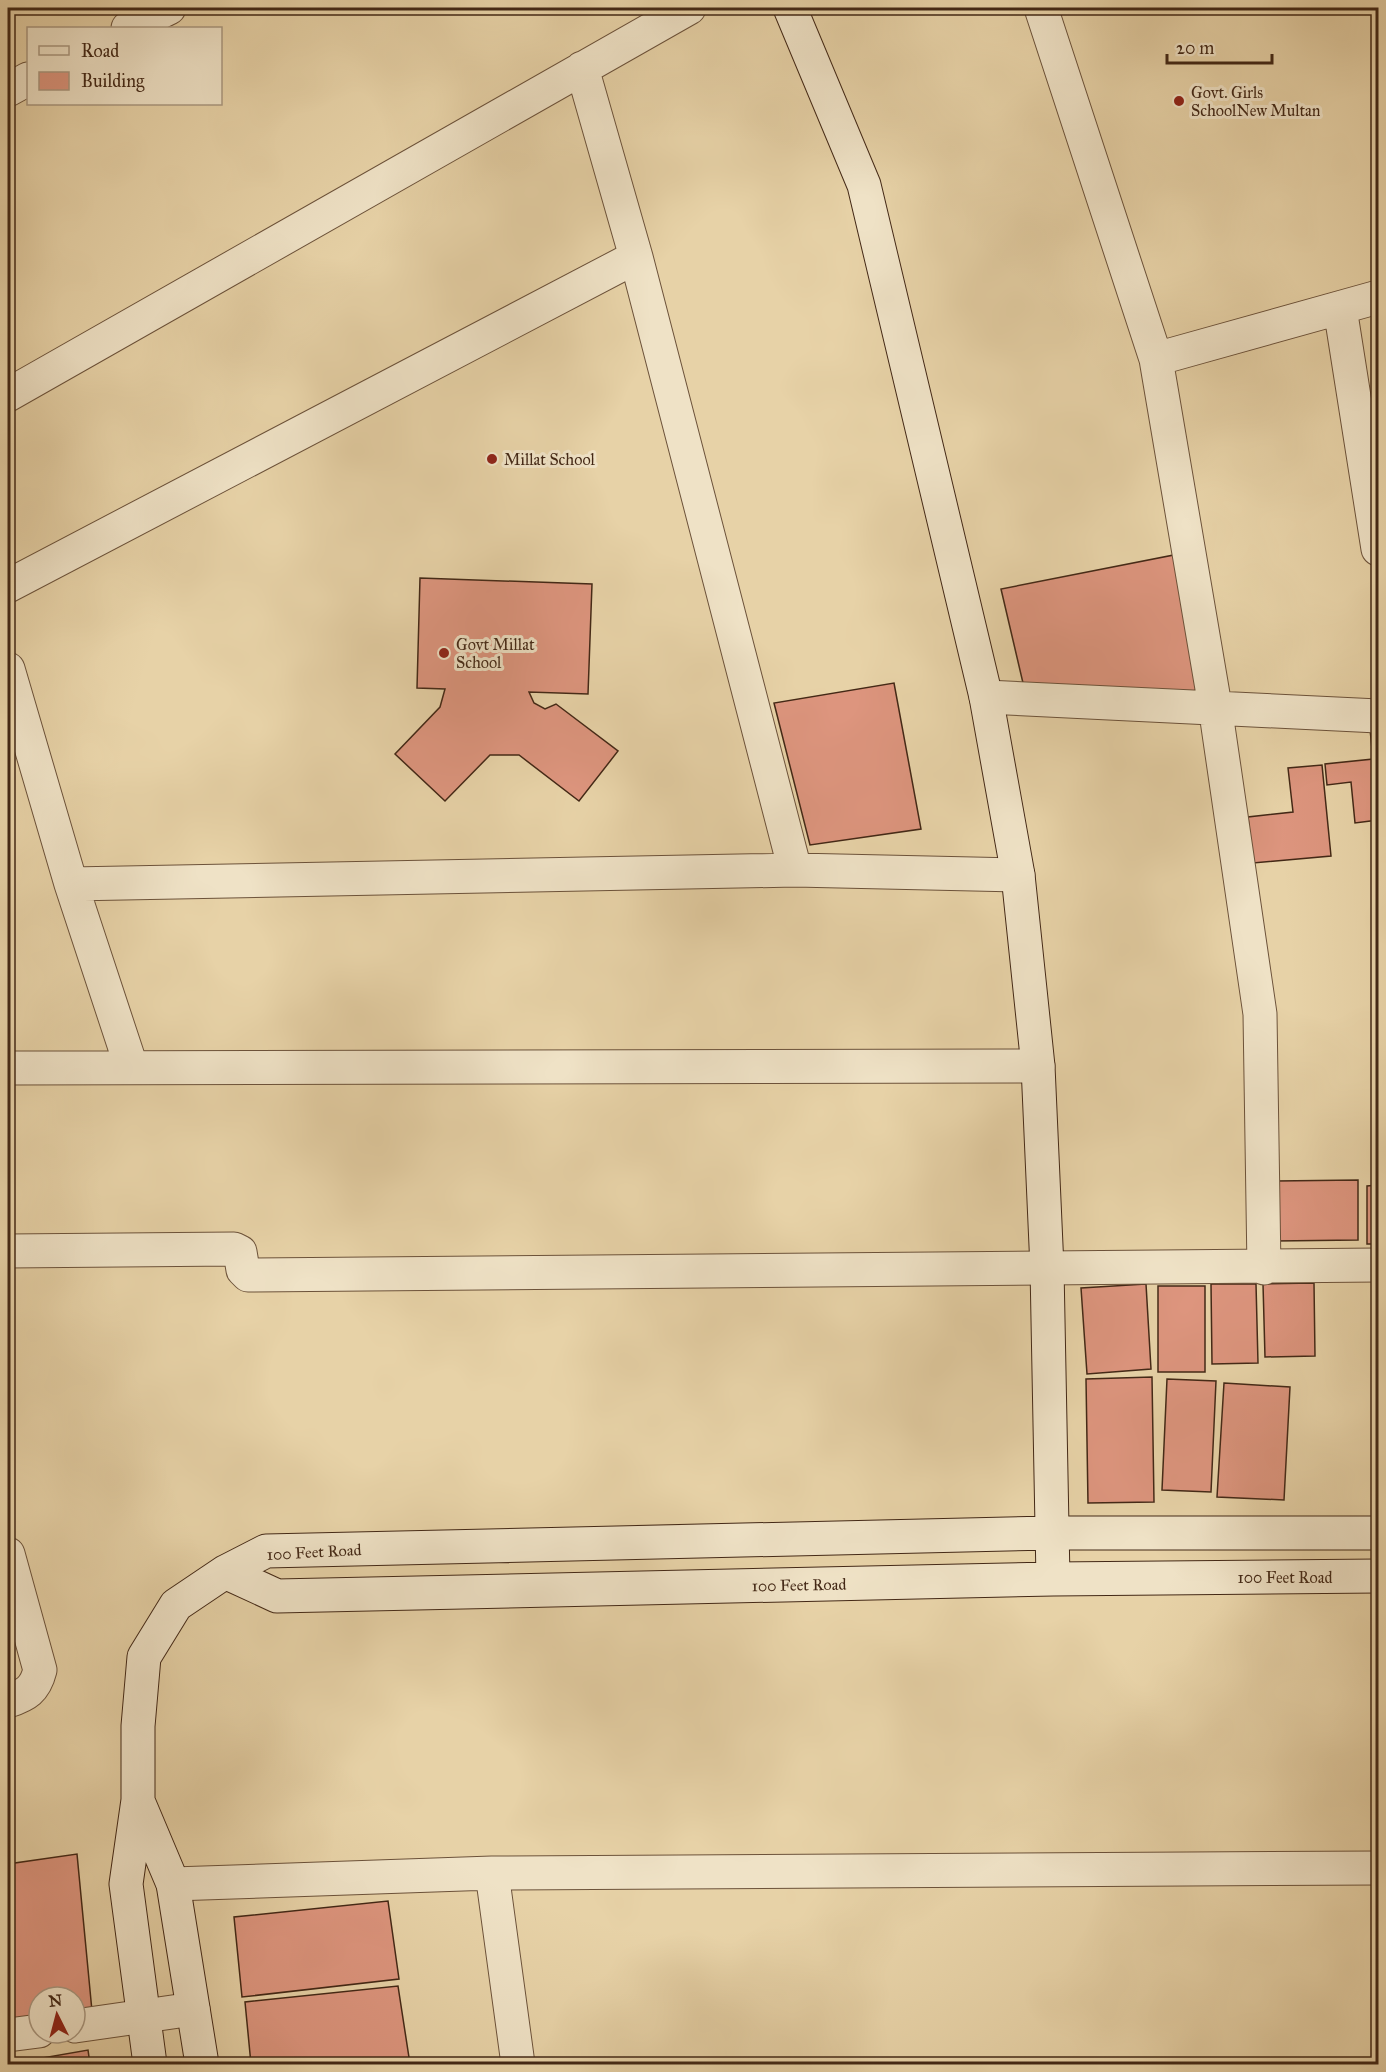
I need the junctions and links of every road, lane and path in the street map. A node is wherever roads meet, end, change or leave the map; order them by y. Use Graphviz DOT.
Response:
graph roads {
  1 [pos="169,8"];
  2 [pos="689,8"];
  3 [pos="790,8"];
  4 [pos="1041,8"];
  5 [pos="130,27"];
  6 [pos="582,68"];
  7 [pos="27,80"];
  8 [pos="8,90"];
  9 [pos="636,257"];
  10 [pos="1378,297"];
  11 [pos="1340,308"];
  12 [pos="1155,359"];
  13 [pos="8,395"];
  14 [pos="1377,529"];
  15 [pos="8,586"];
  16 [pos="8,669"];
  17 [pos="986,697"];
  18 [pos="1215,706"];
  19 [pos="1378,716"];
  20 [pos="795,870"];
  21 [pos="1018,874"];
  22 [pos="71,884"];
  23 [pos="131,1066"];
  24 [pos="1038,1066"];
  25 [pos="8,1068"];
  26 [pos="8,1251"];
  27 [pos="1378,1265"];
  28 [pos="1047,1268"];
  29 [pos="1264,1268"];
  30 [pos="1052,1533"];
  31 [pos="1378,1533"];
  32 [pos="8,1554"];
  33 [pos="225,1572"];
  34 [pos="1378,1576"];
  35 [pos="1053,1579"];
  36 [pos="8,1701"];
  37 [pos="138,1800"];
  38 [pos="1378,1868"];
  39 [pos="492,1873"];
  40 [pos="173,1884"];
  41 [pos="193,2009"];
  42 [pos="144,2016"];
  43 [pos="87,2024"];
  44 [pos="27,2033"];
  45 [pos="8,2035"];
  46 [pos="150,2064"];
  47 [pos="202,2064"];
  48 [pos="518,2064"];
  1 -- 5 [label="street"];
  2 -- 6 [label="street"];
  3 -- 17 [label="street"];
  4 -- 12 [label="street"];
  6 -- 9 [label="street"];
  6 -- 13 [label="street"];
  7 -- 8 [label="street"];
  9 -- 15 [label="street"];
  9 -- 20 [label="street"];
  10 -- 11 [label="street"];
  11 -- 12 [label="street"];
  11 -- 14 [label="street"];
  12 -- 18 [label="street"];
  16 -- 22 [label="street"];
  17 -- 18 [label="street"];
  17 -- 21 [label="street"];
  18 -- 19 [label="street"];
  18 -- 29 [label="street"];
  20 -- 21 [label="street"];
  20 -- 22 [label="street"];
  21 -- 24 [label="street"];
  22 -- 23 [label="street"];
  23 -- 24 [label="street"];
  23 -- 25 [label="street"];
  24 -- 28 [label="street"];
  26 -- 28 [label="street"];
  27 -- 29 [label="street"];
  28 -- 29 [label="street"];
  28 -- 30 [label="street"];
  30 -- 31 [label="street, 100 Feet Road"];
  30 -- 33 [label="street, 100 Feet Road"];
  30 -- 35 [label="street"];
  32 -- 36 [label="street"];
  33 -- 35 [label="street, 100 Feet Road"];
  33 -- 37 [label="street, 100 Feet Road"];
  34 -- 35 [label="street, 100 Feet Road"];
  37 -- 40 [label="street, 100 Feet Road"];
  37 -- 42 [label="street, 100 Feet Road"];
  38 -- 39 [label="street"];
  39 -- 40 [label="street"];
  39 -- 48 [label="street"];
  40 -- 41 [label="street, 100 Feet Road"];
  41 -- 42 [label="street"];
  41 -- 47 [label="street, 100 Feet Road"];
  42 -- 43 [label="street"];
  42 -- 46 [label="street, 100 Feet Road"];
  44 -- 45 [label="street"];
}
